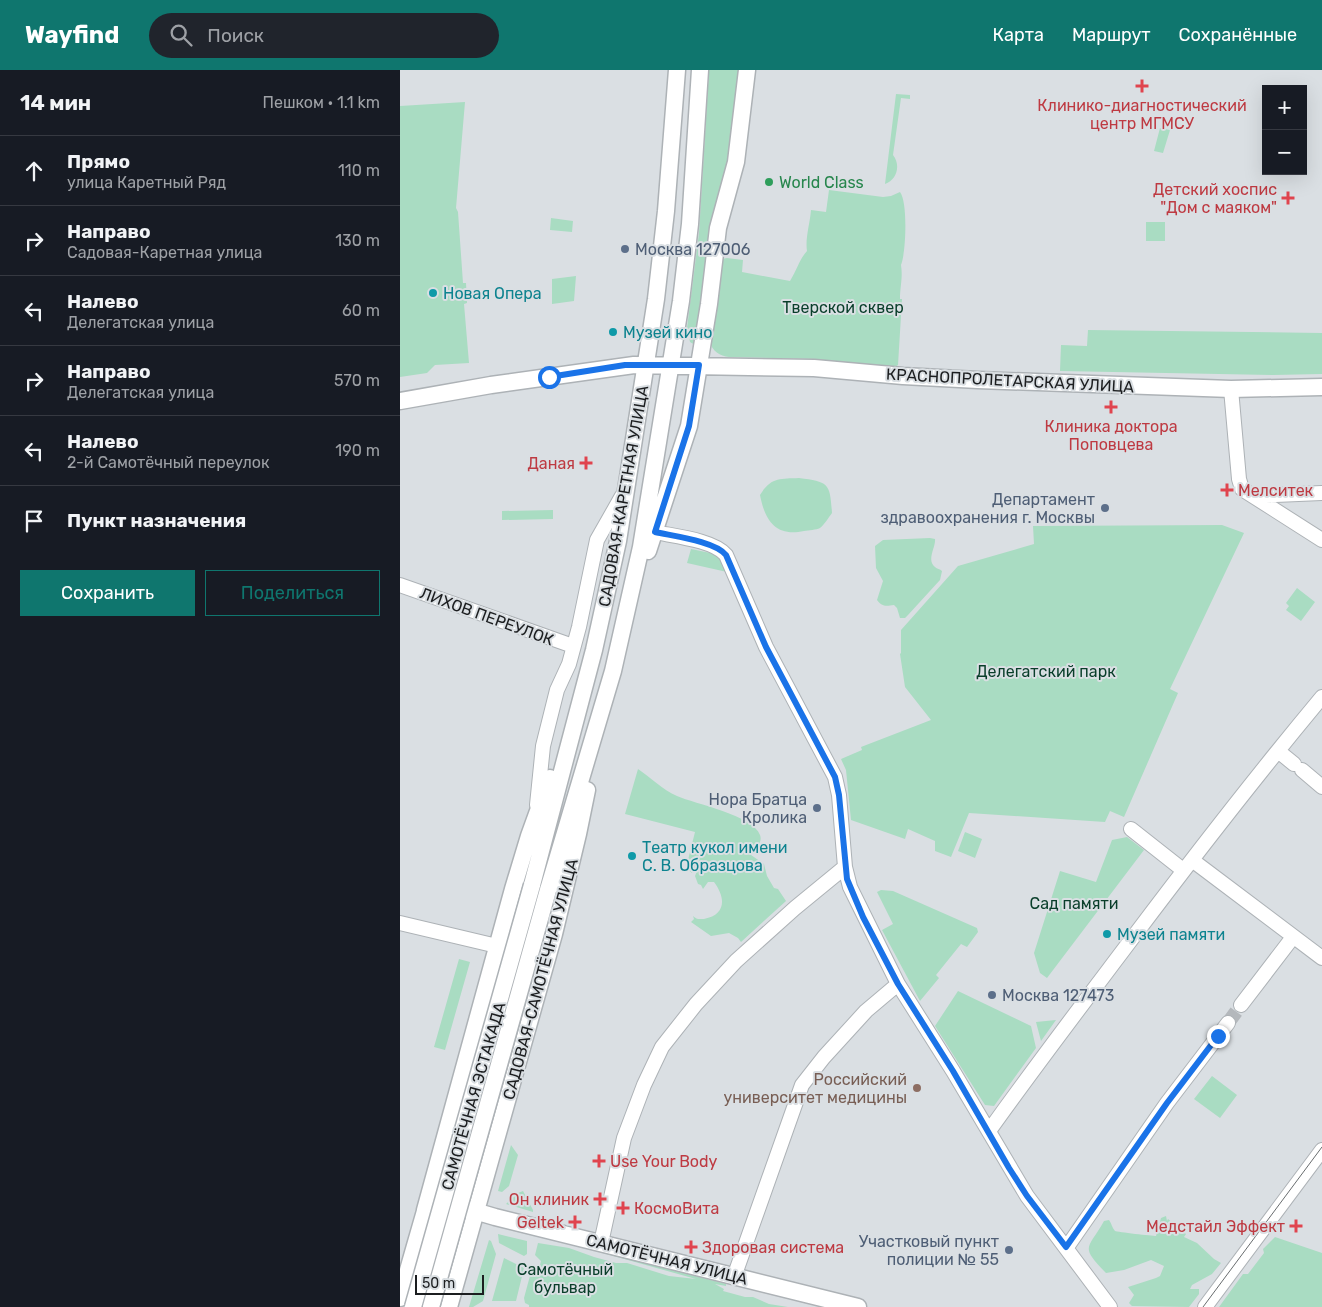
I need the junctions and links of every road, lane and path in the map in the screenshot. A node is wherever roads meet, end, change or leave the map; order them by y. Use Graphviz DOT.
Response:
graph roads {
  1 [pos="677,70"];
  2 [pos="700,70"];
  3 [pos="747,70"];
  4 [pos="672,364"];
  5 [pos="646,365"];
  6 [pos="699,365"];
  7 [pos="1322,387"];
  8 [pos="1231,389"];
  9 [pos="400,400"];
  10 [pos="627,487"];
  11 [pos="1322,493"];
  12 [pos="1254,496"];
  13 [pos="655,532"];
  14 [pos="1322,540"];
  15 [pos="400,585"];
  16 [pos="628,607"];
  17 [pos="574,646"];
  18 [pos="1322,698"];
  19 [pos="569,740"];
  20 [pos="592,745"];
  21 [pos="1278,751"];
  22 [pos="1322,787"];
  23 [pos="534,823"];
  24 [pos="1131,829"];
  25 [pos="1188,865"];
  26 [pos="845,867"];
  27 [pos="400,923"];
  28 [pos="1293,937"];
  29 [pos="497,946"];
  30 [pos="1322,958"];
  31 [pos="898,984"];
  32 [pos="1241,1006"];
  33 [pos="1228,1023"];
  34 [pos="448,1128"];
  35 [pos="989,1131"];
  36 [pos="495,1144"];
  37 [pos="1322,1150"];
  38 [pos="425,1211"];
  39 [pos="476,1211"];
  40 [pos="601,1243"];
  41 [pos="1066,1247"];
  42 [pos="734,1276"];
  43 [pos="400,1298"];
  44 [pos="450,1306"];
  45 [pos="413,1307"];
  46 [pos="431,1307"];
  47 [pos="858,1307"];
  48 [pos="1110,1307"];
  49 [pos="1205,1307"];
  1 -- 5 [label="main road, САДОВАЯ-КАРЕТНАЯ УЛИЦА"];
  2 -- 4 [label="main road, САДОВАЯ-КАРЕТНАЯ УЛИЦА"];
  3 -- 6 [label="main road, САДОВАЯ-КАРЕТНАЯ УЛИЦА"];
  4 -- 5 [label="main road, КРАСНОПРОЛЕТАРСКАЯ УЛИЦА"];
  4 -- 6 [label="main road, КРАСНОПРОЛЕТАРСКАЯ УЛИЦА"];
  4 -- 16 [label="main road, САДОВАЯ-КАРЕТНАЯ УЛИЦА"];
  5 -- 9 [label="main road, КРАСНОПРОЛЕТАРСКАЯ УЛИЦА"];
  5 -- 10 [label="main road, САДОВАЯ-КАРЕТНАЯ УЛИЦА"];
  6 -- 8 [label="main road, КРАСНОПРОЛЕТАРСКАЯ УЛИЦА"];
  6 -- 13 [label="main road, САДОВАЯ-КАРЕТНАЯ УЛИЦА"];
  7 -- 8 [label="main road, КРАСНОПРОЛЕТАРСКАЯ УЛИЦА"];
  8 -- 12 [label="street"];
  10 -- 17 [label="street"];
  10 -- 19 [label="main road, САДОВАЯ-КАРЕТНАЯ УЛИЦА"];
  11 -- 12 [label="street"];
  12 -- 14 [label="street"];
  13 -- 16 [label="main road, САДОВАЯ-КАРЕТНАЯ УЛИЦА"];
  13 -- 26 [label="street"];
  15 -- 17 [label="street, ЛИХОВ ПЕРЕУЛОК"];
  16 -- 20 [label="main road, САДОВАЯ-КАРЕТНАЯ УЛИЦА"];
  17 -- 23 [label="street"];
  18 -- 21 [label="street"];
  19 -- 23 [label="main road"];
  19 -- 45 [label="main road, САМОТЁЧНАЯ ЭСТАКАДА, bridge"];
  20 -- 36 [label="main road, САДОВАЯ-САМОТЁЧНАЯ УЛИЦА"];
  20 -- 46 [label="main road, САМОТЁЧНАЯ ЭСТАКАДА, bridge"];
  21 -- 22 [label="street"];
  21 -- 25 [label="street"];
  23 -- 29 [label="main road"];
  24 -- 25 [label="street"];
  25 -- 28 [label="street"];
  25 -- 35 [label="street"];
  26 -- 31 [label="street"];
  26 -- 40 [label="street"];
  27 -- 29 [label="street"];
  28 -- 30 [label="street"];
  28 -- 32 [label="street"];
  29 -- 34 [label="main road"];
  31 -- 35 [label="street"];
  31 -- 42 [label="street"];
  33 -- 41 [label="street"];
  34 -- 36 [label="main road"];
  34 -- 38 [label="main road"];
  35 -- 41 [label="street"];
  36 -- 39 [label="main road, САДОВАЯ-САМОТЁЧНАЯ УЛИЦА"];
  37 -- 49 [label="street"];
  38 -- 39 [label="main road, САМОТЁЧНАЯ УЛИЦА"];
  38 -- 43 [label="main road"];
  39 -- 40 [label="main road, САМОТЁЧНАЯ УЛИЦА"];
  39 -- 44 [label="main road, САДОВАЯ-САМОТЁЧНАЯ УЛИЦА"];
  40 -- 42 [label="main road, САМОТЁЧНАЯ УЛИЦА"];
  41 -- 48 [label="street"];
  42 -- 47 [label="main road, САМОТЁЧНАЯ УЛИЦА"];
}
